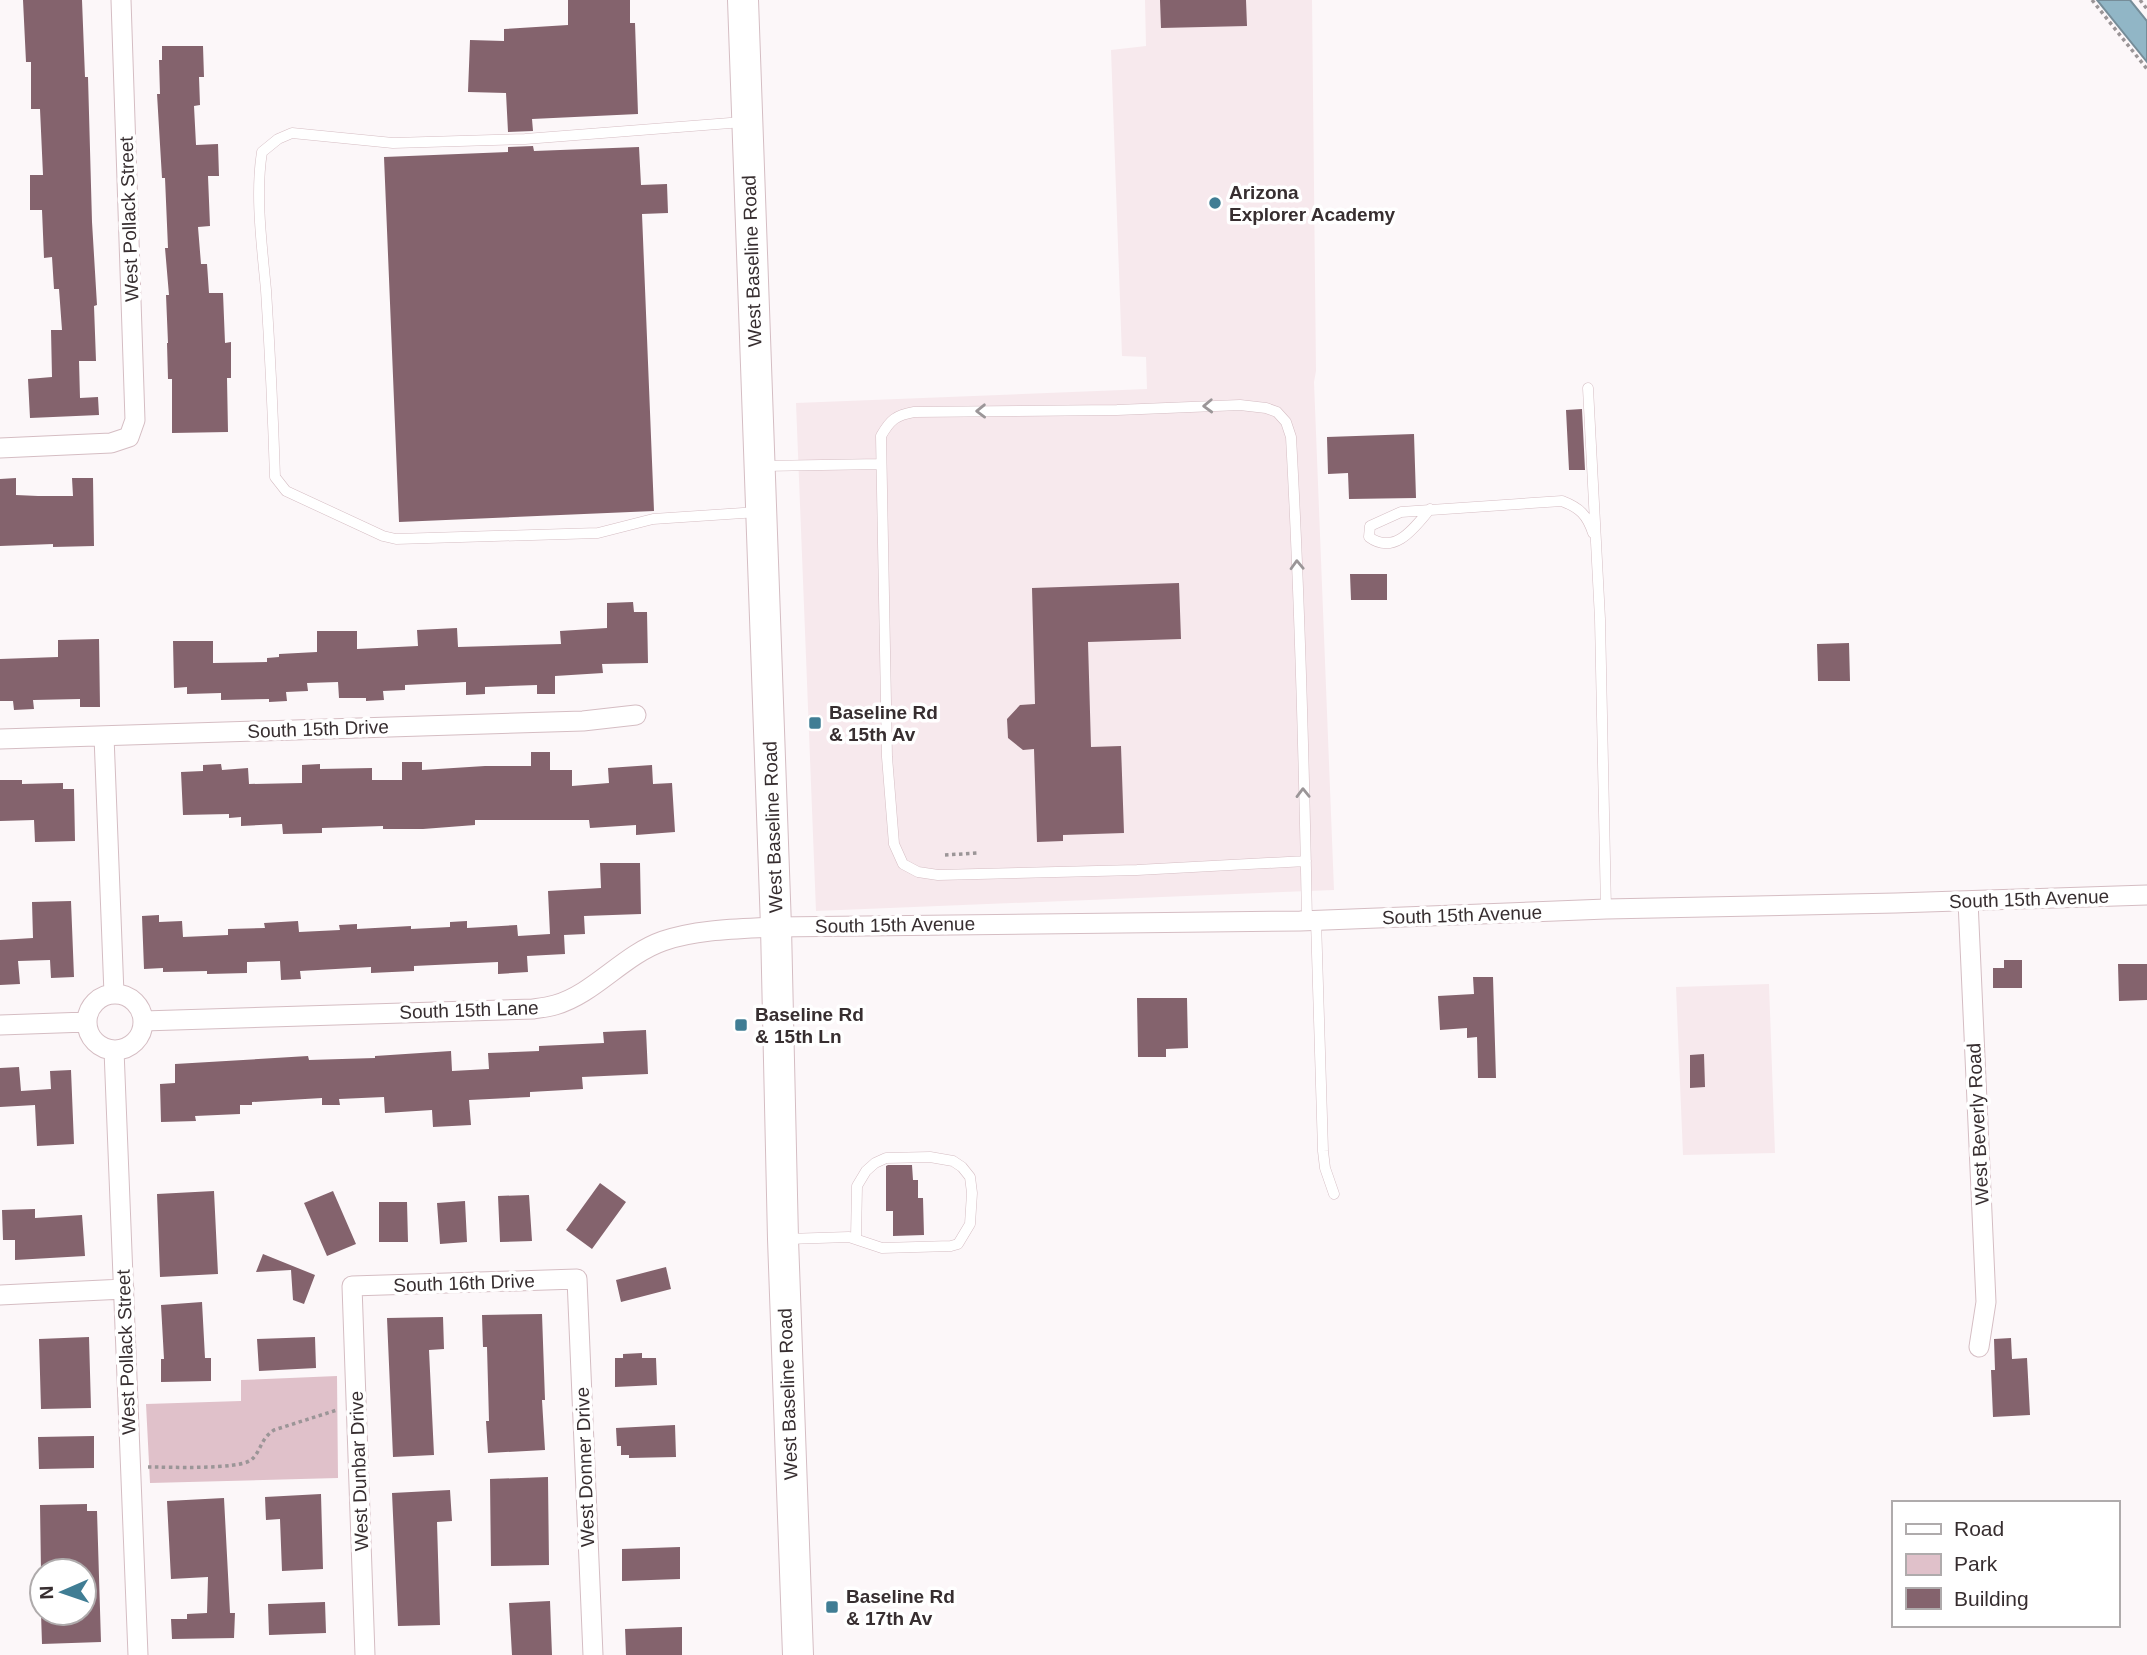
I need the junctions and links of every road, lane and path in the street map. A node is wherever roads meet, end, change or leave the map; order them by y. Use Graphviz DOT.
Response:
graph roads {
  1 [pos="121,0"];
  2 [pos="743,0"];
  3 [pos="2092,0"];
  4 [pos="2140,0"];
  5 [pos="2147,9"];
  6 [pos="2147,69"];
  7 [pos="747,121"];
  8 [pos="1588,388"];
  9 [pos="0,448"];
  10 [pos="881,464"];
  11 [pos="760,466"];
  12 [pos="1430,509"];
  13 [pos="762,511"];
  14 [pos="1596,544"];
  15 [pos="636,715"];
  16 [pos="104,736"];
  17 [pos="0,739"];
  18 [pos="978,853"];
  19 [pos="945,855"];
  20 [pos="1306,861"];
  21 [pos="2147,895"];
  22 [pos="1968,901"];
  23 [pos="1606,909"];
  24 [pos="1311,920"];
  25 [pos="776,927"];
  26 [pos="114,994"];
  27 [pos="143,1021"];
  28 [pos="87,1022"];
  29 [pos="0,1025"];
  30 [pos="114,1050"];
  31 [pos="1334,1194"];
  32 [pos="856,1238"];
  33 [pos="783,1239"];
  34 [pos="577,1279"];
  35 [pos="352,1286"];
  36 [pos="124,1289"];
  37 [pos="0,1295"];
  38 [pos="1979,1347"];
  39 [pos="339,1409"];
  40 [pos="146,1467"];
  41 [pos="138,1655"];
  42 [pos="365,1655"];
  43 [pos="593,1655"];
  44 [pos="798,1655"];
  1 -- 9 [label="street, West Pollack Street"];
  2 -- 7 [label="main road, West Baseline Road"];
  3 -- 6 [label="path"];
  4 -- 5 [label="path"];
  7 -- 11 [label="main road, West Baseline Road"];
  7 -- 13 [label="lane"];
  8 -- 14 [label="lane"];
  10 -- 11 [label="lane"];
  10 -- 20 [label="lane"];
  20 -- 10 [label="lane, one-way"];
  11 -- 13 [label="main road, West Baseline Road"];
  12 -- 12 [label="lane"];
  12 -- 14 [label="lane"];
  13 -- 25 [label="main road, West Baseline Road"];
  14 -- 23 [label="lane"];
  15 -- 16 [label="street, South 15th Drive"];
  16 -- 17 [label="street, South 15th Drive"];
  16 -- 26 [label="street"];
  18 -- 19 [label="path"];
  20 -- 24 [label="lane"];
  21 -- 22 [label="street, South 15th Avenue"];
  22 -- 23 [label="street, South 15th Avenue"];
  22 -- 38 [label="street, West Beverly Road"];
  23 -- 24 [label="street, South 15th Avenue"];
  24 -- 25 [label="street, South 15th Avenue"];
  24 -- 31 [label="lane"];
  25 -- 27 [label="street, South 15th Lane"];
  25 -- 33 [label="main road, West Baseline Road"];
  26 -- 27 [label="street"];
  26 -- 28 [label="street"];
  27 -- 30 [label="street"];
  28 -- 29 [label="street"];
  28 -- 30 [label="street"];
  30 -- 36 [label="street, West Pollack Street"];
  32 -- 32 [label="lane"];
  32 -- 33 [label="lane"];
  33 -- 44 [label="main road, West Baseline Road"];
  34 -- 35 [label="street, South 16th Drive"];
  34 -- 43 [label="street, West Donner Drive"];
  35 -- 42 [label="street, West Dunbar Drive"];
  36 -- 37 [label="street"];
  36 -- 41 [label="street, West Pollack Street"];
  39 -- 40 [label="path"];
}
